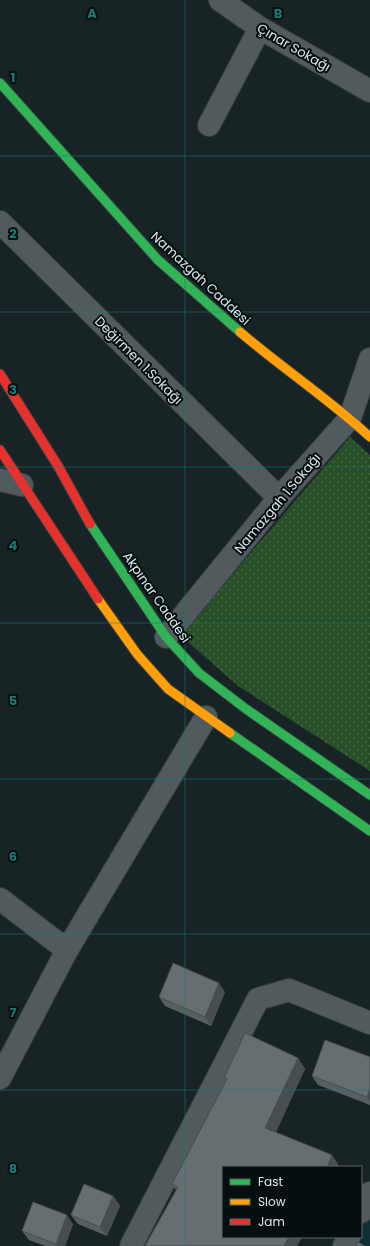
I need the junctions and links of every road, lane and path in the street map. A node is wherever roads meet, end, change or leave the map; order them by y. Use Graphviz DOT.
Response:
graph roads {
  1 [pos="220,0"];
  2 [pos="260,28"];
  3 [pos="0,83"];
  4 [pos="369,88"];
  5 [pos="209,125"];
  6 [pos="0,222"];
  7 [pos="370,359"];
  8 [pos="0,374"];
  9 [pos="360,421"];
  10 [pos="370,437"];
  11 [pos="0,450"];
  12 [pos="0,480"];
  13 [pos="22,485"];
  14 [pos="279,498"];
  15 [pos="166,637"];
  16 [pos="206,717"];
  17 [pos="370,795"];
  18 [pos="370,831"];
  19 [pos="0,900"];
  20 [pos="67,950"];
  21 [pos="370,1023"];
  22 [pos="0,1078"];
  23 [pos="370,1193"];
  24 [pos="362,1210"];
  25 [pos="131,1246"];
  1 -- 2 [label="street, Çınar Sokağı"];
  2 -- 4 [label="street, Çınar Sokağı"];
  2 -- 5 [label="street"];
  3 -- 9 [label="main road, Namazgah Caddesi"];
  6 -- 14 [label="street, Değirmen 1.Sokağı"];
  7 -- 9 [label="street, Namazgah 1.Sokağı"];
  8 -- 15 [label="main road, Akpınar Caddesi"];
  9 -- 10 [label="main road, Namazgah Caddesi"];
  9 -- 14 [label="street, Namazgah 1.Sokağı"];
  11 -- 13 [label="main road"];
  12 -- 13 [label="street"];
  13 -- 16 [label="main road"];
  14 -- 15 [label="street, Namazgah 1.Sokağı"];
  15 -- 17 [label="main road, Akpınar Caddesi"];
  16 -- 18 [label="main road"];
  16 -- 20 [label="street"];
  19 -- 20 [label="street"];
  20 -- 22 [label="street"];
  21 -- 25 [label="street"];
  23 -- 24 [label="street"];
}
